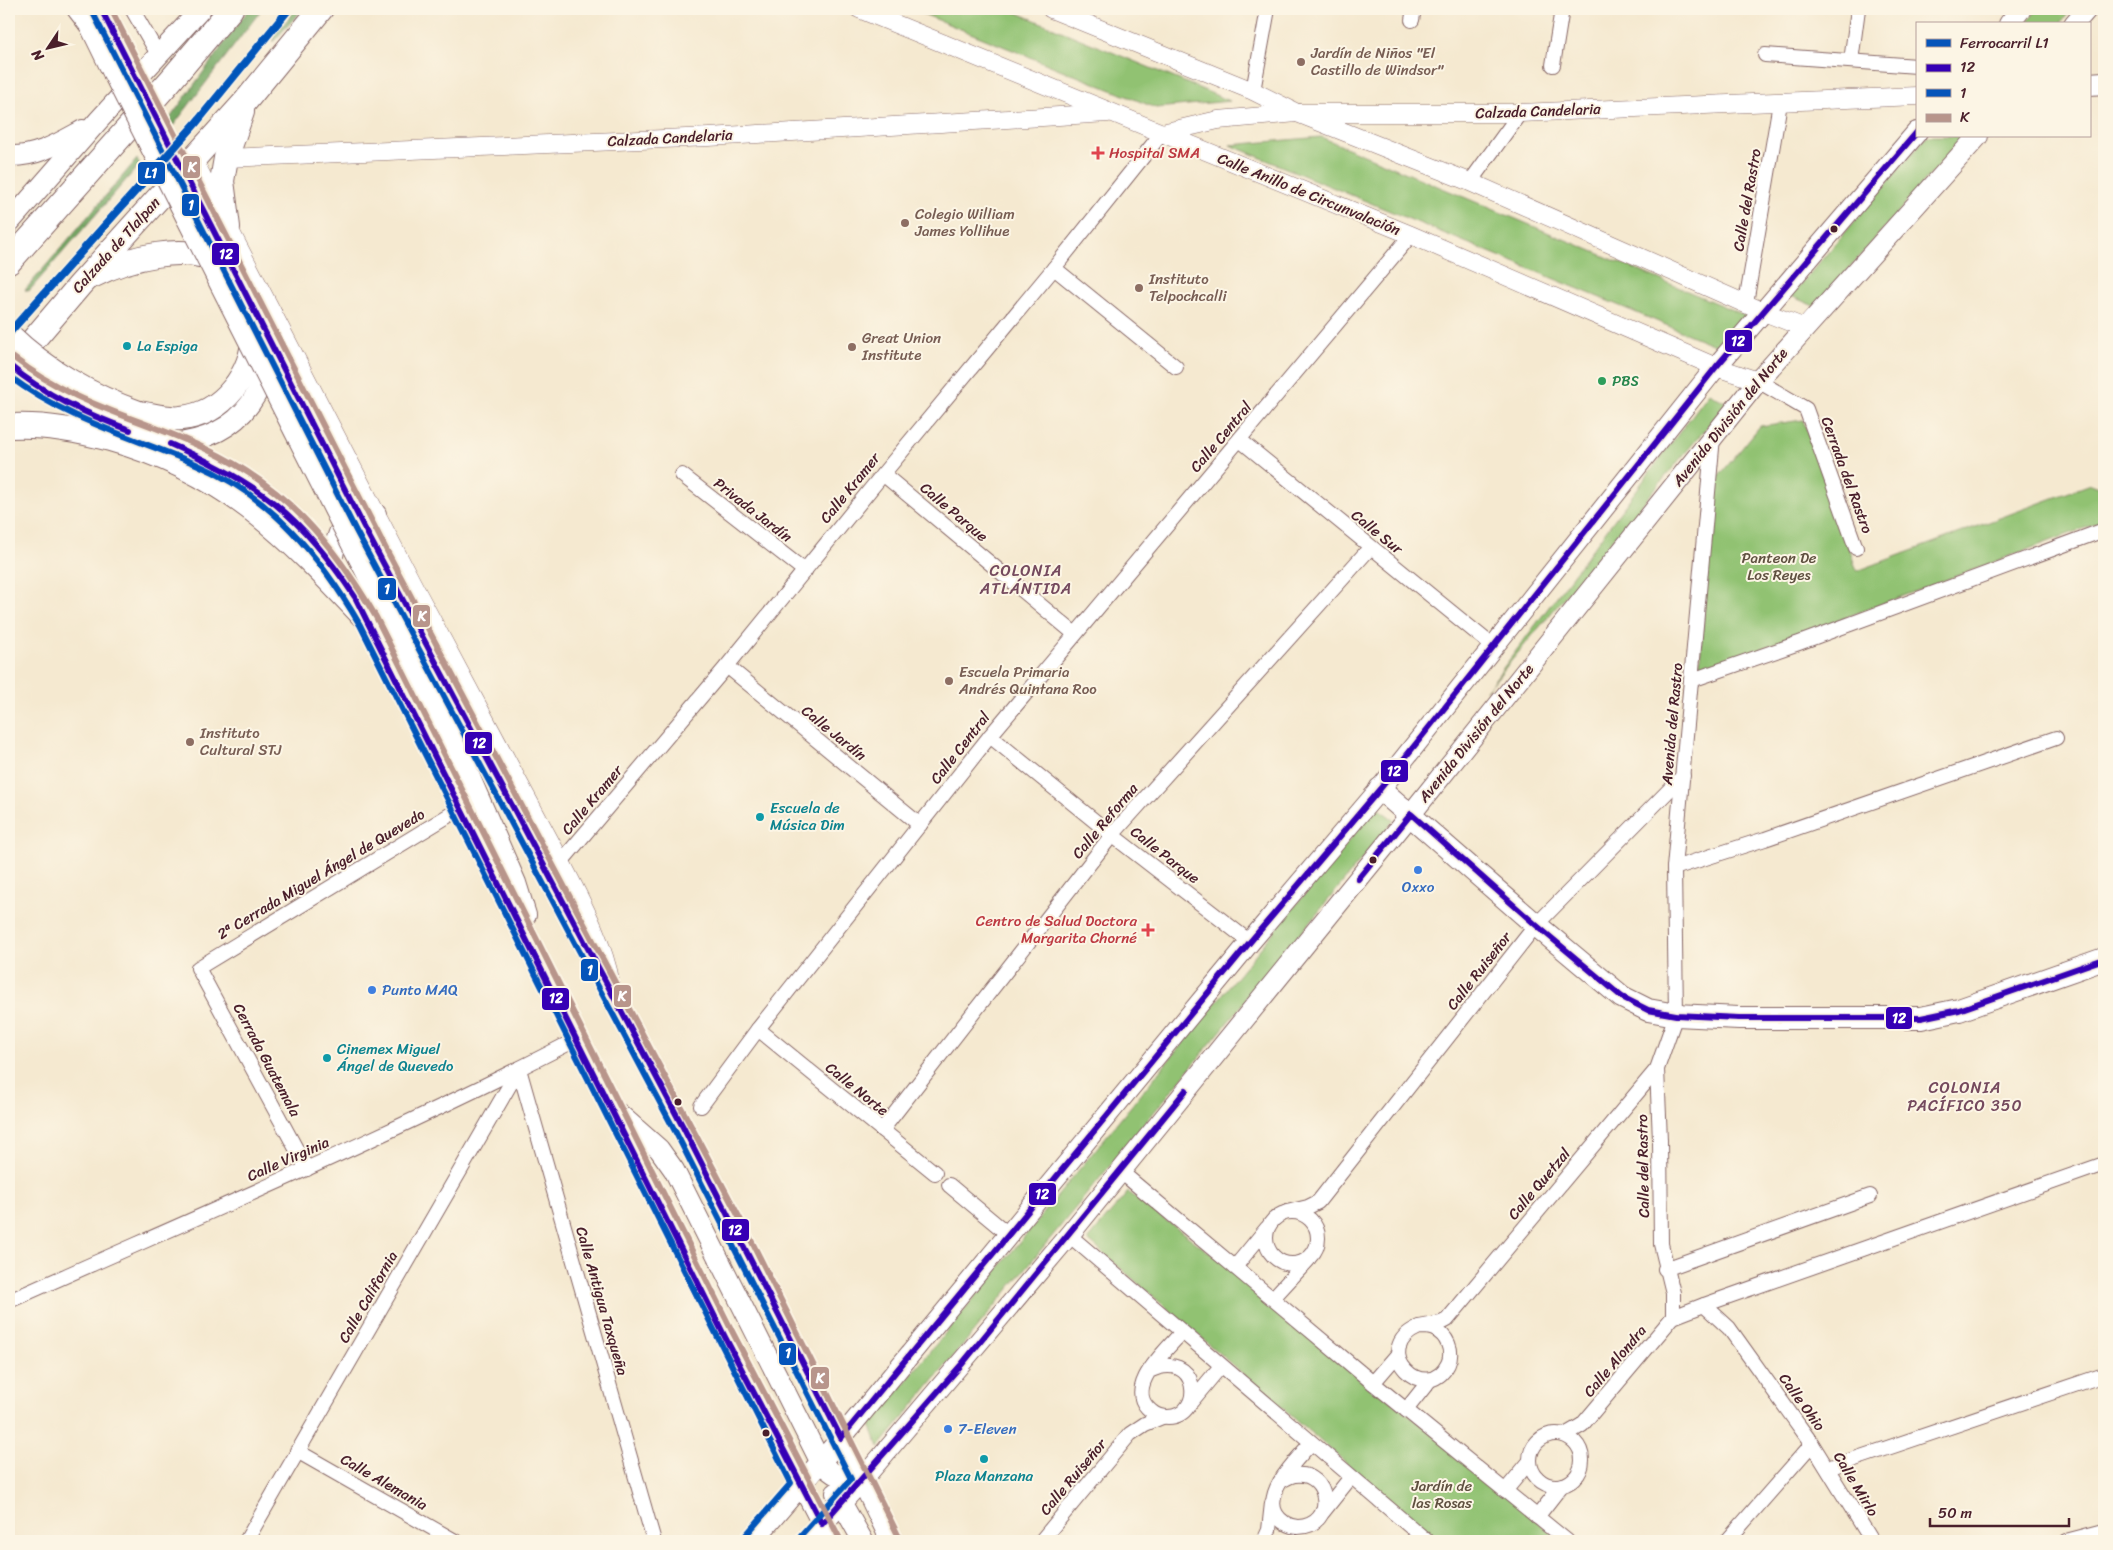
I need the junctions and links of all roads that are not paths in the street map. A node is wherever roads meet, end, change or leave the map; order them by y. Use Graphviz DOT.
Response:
graph roads {
  1 [pos="77,9"];
  2 [pos="102,9"];
  3 [pos="132,9"];
  4 [pos="201,9"];
  5 [pos="231,9"];
  6 [pos="321,9"];
  7 [pos="859,9"];
  8 [pos="1051,9"];
  9 [pos="1268,9"];
  10 [pos="1562,9"];
  11 [pos="1858,9"];
  12 [pos="2021,9"];
  13 [pos="2086,9"];
  14 [pos="2011,22"];
  15 [pos="2076,22"];
  16 [pos="1765,55"];
  17 [pos="158,56"];
  18 [pos="1851,61"];
  19 [pos="1553,65"];
  20 [pos="1916,66"];
  21 [pos="2104,83"];
  22 [pos="2090,84"];
  23 [pos="1254,91"];
  24 [pos="1916,96"];
  25 [pos="245,102"];
  26 [pos="1780,103"];
  27 [pos="1114,112"];
  28 [pos="1297,113"];
  29 [pos="1520,113"];
  30 [pos="98,121"];
  31 [pos="1162,133"];
  32 [pos="1916,133"];
  33 [pos="1976,138"];
  34 [pos="9,156"];
  35 [pos="226,158"];
  36 [pos="193,159"];
  37 [pos="1470,182"];
  38 [pos="9,223"];
  39 [pos="228,227"];
  40 [pos="1411,235"];
  41 [pos="9,262"];
  42 [pos="1054,268"];
  43 [pos="80,285"];
  44 [pos="1746,303"];
  45 [pos="1764,312"];
  46 [pos="272,315"];
  47 [pos="1805,328"];
  48 [pos="9,335"];
  49 [pos="1176,366"];
  50 [pos="1716,366"];
  51 [pos="9,367"];
  52 [pos="1758,381"];
  53 [pos="134,421"];
  54 [pos="9,426"];
  55 [pos="1713,436"];
  56 [pos="1240,440"];
  57 [pos="170,444"];
  58 [pos="883,474"];
  59 [pos="682,475"];
  60 [pos="370,520"];
  61 [pos="2104,530"];
  62 [pos="1370,548"];
  63 [pos="1856,548"];
  64 [pos="332,562"];
  65 [pos="805,571"];
  66 [pos="368,621"];
  67 [pos="1075,634"];
  68 [pos="1494,647"];
  69 [pos="727,666"];
  70 [pos="1692,680"];
  71 [pos="990,736"];
  72 [pos="2056,738"];
  73 [pos="1683,776"];
  74 [pos="1380,789"];
  75 [pos="461,808"];
  76 [pos="1411,814"];
  77 [pos="920,825"];
  78 [pos="1112,834"];
  79 [pos="561,862"];
  80 [pos="1674,868"];
  81 [pos="1536,925"];
  82 [pos="1250,942"];
  83 [pos="2104,959"];
  84 [pos="198,968"];
  85 [pos="548,981"];
  86 [pos="613,997"];
  87 [pos="1676,1015"];
  88 [pos="758,1029"];
  89 [pos="577,1039"];
  90 [pos="519,1069"];
  91 [pos="1656,1069"];
  92 [pos="610,1106"];
  93 [pos="700,1106"];
  94 [pos="882,1130"];
  95 [pos="2104,1164"];
  96 [pos="307,1168"];
  97 [pos="1120,1172"];
  98 [pos="935,1173"];
  99 [pos="949,1185"];
  100 [pos="1870,1196"];
  101 [pos="1318,1202"];
  102 [pos="1287,1212"];
  103 [pos="1268,1228"];
  104 [pos="1009,1235"];
  105 [pos="1069,1235"];
  106 [pos="1318,1235"];
  107 [pos="1309,1259"];
  108 [pos="1235,1267"];
  109 [pos="1665,1269"];
  110 [pos="1273,1298"];
  111 [pos="9,1301"];
  112 [pos="1704,1304"];
  113 [pos="1673,1317"];
  114 [pos="1447,1320"];
  115 [pos="1419,1327"];
  116 [pos="1182,1332"];
  117 [pos="1450,1350"];
  118 [pos="1398,1354"];
  119 [pos="1221,1366"];
  120 [pos="1149,1371"];
  121 [pos="2104,1375"];
  122 [pos="1429,1380"];
  123 [pos="1373,1383"];
  124 [pos="1141,1392"];
  125 [pos="1191,1403"];
  126 [pos="1406,1410"];
  127 [pos="1162,1417"];
  128 [pos="1582,1425"];
  129 [pos="1130,1434"];
  130 [pos="1565,1435"];
  131 [pos="841,1438"];
  132 [pos="1311,1443"];
  133 [pos="1577,1444"];
  134 [pos="1812,1444"];
  135 [pos="297,1451"];
  136 [pos="820,1461"];
  137 [pos="1530,1461"];
  138 [pos="1828,1468"];
  139 [pos="1351,1477"];
  140 [pos="862,1480"];
  141 [pos="1281,1481"];
  142 [pos="800,1484"];
  143 [pos="1562,1486"];
  144 [pos="1505,1491"];
  145 [pos="842,1502"];
  146 [pos="1272,1502"];
  147 [pos="1323,1513"];
  148 [pos="1537,1517"];
  149 [pos="1294,1527"];
  150 [pos="2104,1531"];
  151 [pos="826,1533"];
  152 [pos="246,1541"];
  153 [pos="455,1541"];
  154 [pos="654,1541"];
  155 [pos="753,1541"];
  156 [pos="807,1541"];
  157 [pos="862,1541"];
  158 [pos="891,1541"];
  159 [pos="1041,1541"];
  160 [pos="1264,1541"];
  161 [pos="1268,1541"];
  162 [pos="1427,1541"];
  163 [pos="1567,1541"];
  164 [pos="1727,1541"];
  165 [pos="1872,1541"];
  166 [pos="2066,1541"];
  1 -- 85 [label="main road, bridge"];
  2 -- 60 [label="main road, bridge"];
  3 -- 17 [label="street"];
  4 -- 17 [label="main road"];
  5 -- 41 [label="highway"];
  6 -- 25 [label="highway, Calzada de Tlalpan"];
  7 -- 27 [label="street, Calle Anillo de Circunvalación"];
  8 -- 23 [label="street"];
  9 -- 23 [label="street"];
  10 -- 19 [label="street"];
  11 -- 18 [label="street"];
  12 -- 14 [label="main road"];
  13 -- 15 [label="main road"];
  16 -- 18 [label="street"];
  17 -- 30 [label="main road"];
  18 -- 20 [label="street"];
  21 -- 22 [label="main road"];
  23 -- 28 [label="street"];
  24 -- 26 [label="street, Calzada Candelaria"];
  25 -- 35 [label="highway"];
  25 -- 36 [label="highway, Calzada de Tlalpan"];
  26 -- 29 [label="street, Calzada Candelaria"];
  26 -- 44 [label="street, Calle del Rastro"];
  27 -- 31 [label="street, Calle Anillo de Circunvalación"];
  27 -- 35 [label="street, Calzada Candelaria"];
  28 -- 29 [label="street, Calzada Candelaria"];
  28 -- 31 [label="street, Calzada Candelaria"];
  28 -- 37 [label="street"];
  29 -- 37 [label="street"];
  30 -- 34 [label="main road"];
  30 -- 38 [label="main road"];
  31 -- 40 [label="street, Calle Anillo de Circunvalación"];
  31 -- 42 [label="street, Calle Kramer"];
  32 -- 45 [label="main road"];
  33 -- 47 [label="main road, Avenida División del Norte"];
  35 -- 39 [label="highway"];
  36 -- 39 [label="street"];
  36 -- 43 [label="highway, Calzada de Tlalpan"];
  37 -- 44 [label="street"];
  39 -- 46 [label="street"];
  40 -- 50 [label="street, Calle Anillo de Circunvalación"];
  40 -- 56 [label="street, Calle Central"];
  42 -- 49 [label="street"];
  42 -- 58 [label="street, Calle Kramer"];
  43 -- 51 [label="highway, Calzada de Tlalpan"];
  43 -- 53 [label="highway"];
  44 -- 45 [label="street"];
  45 -- 47 [label="street"];
  45 -- 50 [label="main road"];
  46 -- 57 [label="main road"];
  46 -- 60 [label="street"];
  47 -- 52 [label="main road, Avenida División del Norte"];
  48 -- 53 [label="highway, bridge"];
  50 -- 52 [label="street, Calle Anillo de Circunvalación"];
  50 -- 68 [label="main road"];
  51 -- 53 [label="main road, bridge"];
  52 -- 55 [label="main road, Avenida División del Norte"];
  52 -- 63 [label="street, Cerrada del Rastro"];
  53 -- 57 [label="main road"];
  54 -- 66 [label="highway"];
  55 -- 70 [label="street, Avenida del Rastro"];
  55 -- 76 [label="main road, Avenida División del Norte"];
  56 -- 62 [label="street, Calle Sur"];
  56 -- 67 [label="street, Calle Central"];
  57 -- 64 [label="main road"];
  58 -- 65 [label="street, Calle Kramer"];
  58 -- 67 [label="street, Calle Parque"];
  59 -- 65 [label="street, Privada Jardín"];
  60 -- 64 [label="main road"];
  60 -- 79 [label="street"];
  60 -- 86 [label="main road"];
  61 -- 70 [label="street"];
  62 -- 68 [label="street, Calle Sur"];
  62 -- 78 [label="street, Calle Reforma"];
  64 -- 66 [label="main road"];
  65 -- 69 [label="street, Calle Kramer"];
  66 -- 75 [label="main road"];
  67 -- 71 [label="street, Calle Central"];
  68 -- 74 [label="main road"];
  69 -- 77 [label="street, Calle Jardín"];
  69 -- 79 [label="street, Calle Kramer"];
  70 -- 73 [label="street, Avenida del Rastro"];
  71 -- 77 [label="street, Calle Central"];
  71 -- 78 [label="street, Calle Parque"];
  72 -- 80 [label="street"];
  73 -- 80 [label="street, Avenida del Rastro"];
  73 -- 81 [label="street, Calle Ruiseñor"];
  74 -- 76 [label="main road"];
  74 -- 82 [label="main road"];
  75 -- 84 [label="street, 2ª Cerrada Miguel Ángel de Quevedo"];
  75 -- 85 [label="main road"];
  76 -- 81 [label="main road"];
  76 -- 97 [label="main road, Avenida División del Norte"];
  77 -- 88 [label="street, Calle Central"];
  78 -- 82 [label="street, Calle Parque"];
  78 -- 94 [label="street, Calle Reforma"];
  79 -- 86 [label="street"];
  80 -- 87 [label="street, Avenida del Rastro"];
  81 -- 87 [label="main road"];
  81 -- 101 [label="street, Calle Ruiseñor"];
  82 -- 104 [label="main road"];
  83 -- 87 [label="main road"];
  84 -- 96 [label="street, Cerrada Guatemala"];
  85 -- 89 [label="main road"];
  86 -- 131 [label="main road"];
  87 -- 91 [label="street, Calle del Rastro"];
  88 -- 93 [label="street, Calle Central"];
  88 -- 94 [label="street, Calle Norte"];
  89 -- 90 [label="street, Calle Virginia"];
  89 -- 92 [label="main road"];
  90 -- 96 [label="street, Calle Virginia"];
  90 -- 135 [label="street, Calle California"];
  90 -- 154 [label="street, Calle Antigua Taxqueña"];
  91 -- 109 [label="street, Calle del Rastro"];
  91 -- 114 [label="street, Calle Quetzal"];
  92 -- 136 [label="main road"];
  92 -- 142 [label="main road"];
  94 -- 98 [label="street, Calle Norte"];
  95 -- 112 [label="street"];
  96 -- 111 [label="street, Calle Virginia"];
  97 -- 105 [label="main road, Avenida División del Norte"];
  97 -- 108 [label="street"];
  99 -- 104 [label="street"];
  100 -- 109 [label="street"];
  101 -- 102 [label="street"];
  101 -- 106 [label="street"];
  102 -- 103 [label="street"];
  102 -- 106 [label="street"];
  103 -- 107 [label="street"];
  103 -- 108 [label="street"];
  104 -- 131 [label="main road"];
  105 -- 116 [label="street"];
  105 -- 140 [label="main road, Avenida División del Norte"];
  106 -- 107 [label="street"];
  107 -- 110 [label="street"];
  108 -- 110 [label="street"];
  109 -- 113 [label="street, Calle del Rastro"];
  110 -- 123 [label="street"];
  112 -- 113 [label="street"];
  112 -- 134 [label="street, Calle Ohio"];
  113 -- 128 [label="street, Calle Alondra"];
  114 -- 115 [label="street"];
  114 -- 117 [label="street"];
  115 -- 117 [label="street"];
  115 -- 118 [label="street"];
  116 -- 119 [label="street"];
  116 -- 120 [label="street"];
  117 -- 122 [label="street"];
  118 -- 122 [label="street"];
  118 -- 123 [label="street"];
  119 -- 125 [label="street"];
  119 -- 132 [label="street"];
  120 -- 124 [label="street"];
  120 -- 125 [label="street"];
  121 -- 138 [label="street"];
  122 -- 126 [label="street"];
  123 -- 126 [label="street"];
  124 -- 127 [label="street"];
  124 -- 129 [label="street, Calle Ruiseñor"];
  125 -- 127 [label="street"];
  126 -- 144 [label="street"];
  127 -- 129 [label="street, Calle Ruiseñor"];
  128 -- 130 [label="street, Calle Alondra"];
  128 -- 133 [label="street, Calle Alondra"];
  129 -- 159 [label="street, Calle Ruiseñor"];
  130 -- 133 [label="street"];
  130 -- 137 [label="street"];
  131 -- 136 [label="main road"];
  131 -- 140 [label="main road"];
  132 -- 139 [label="street"];
  132 -- 141 [label="street"];
  133 -- 143 [label="street"];
  134 -- 138 [label="street, Calle Mirlo"];
  134 -- 164 [label="street, Calle Ohio"];
  135 -- 152 [label="street, Calle California"];
  135 -- 153 [label="street, Calle Alemania"];
  136 -- 140 [label="main road"];
  136 -- 142 [label="main road"];
  137 -- 143 [label="street"];
  137 -- 144 [label="street"];
  138 -- 165 [label="street, Calle Mirlo"];
  139 -- 147 [label="street"];
  139 -- 162 [label="street"];
  140 -- 145 [label="main road, Avenida División del Norte"];
  140 -- 158 [label="main road"];
  141 -- 146 [label="street"];
  141 -- 147 [label="street"];
  142 -- 145 [label="main road"];
  142 -- 151 [label="main road"];
  142 -- 155 [label="main road"];
  143 -- 148 [label="street"];
  144 -- 148 [label="street"];
  145 -- 151 [label="main road, Avenida División del Norte"];
  145 -- 157 [label="main road"];
  146 -- 149 [label="street"];
  146 -- 160 [label="street"];
  147 -- 149 [label="street"];
  148 -- 163 [label="street"];
  149 -- 161 [label="street"];
  150 -- 166 [label="street"];
  151 -- 156 [label="main road, Avenida División del Norte"];
}
